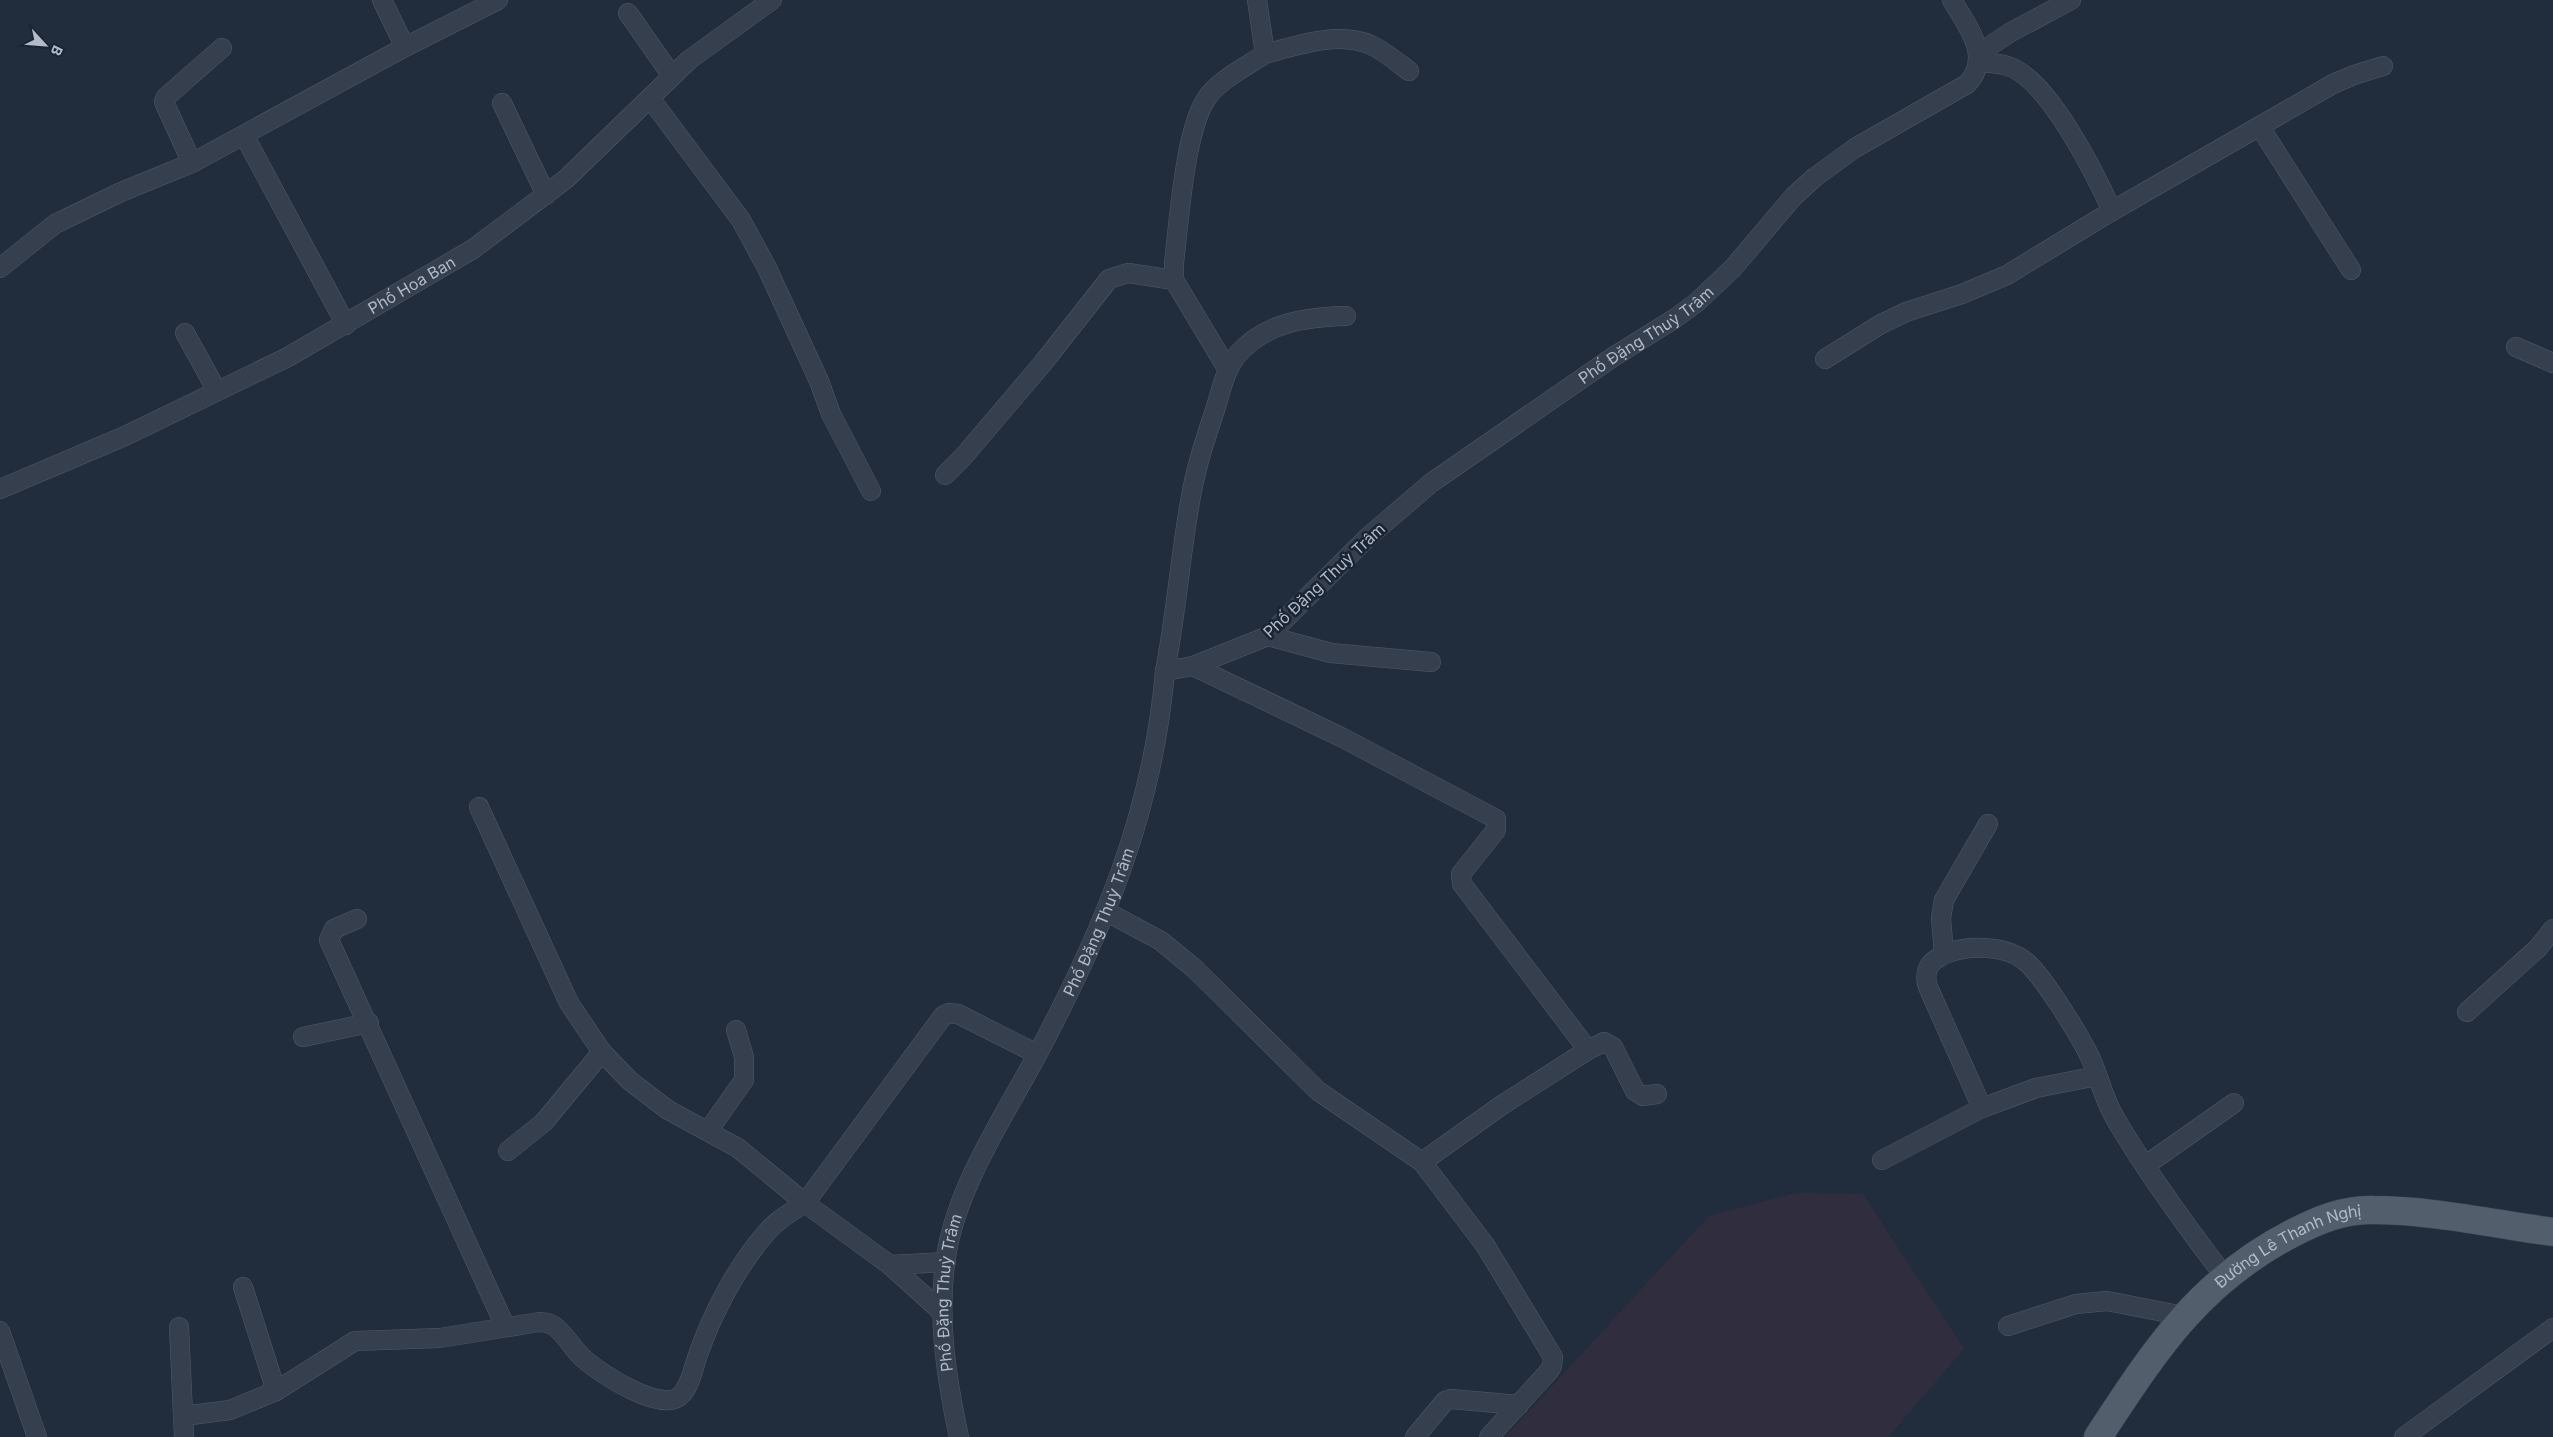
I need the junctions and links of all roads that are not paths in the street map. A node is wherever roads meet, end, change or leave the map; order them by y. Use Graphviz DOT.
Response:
graph roads {
  1 [pos="382,0"];
  2 [pos="498,0"];
  3 [pos="772,0"];
  4 [pos="1257,0"];
  5 [pos="1952,0"];
  6 [pos="2071,0"];
  7 [pos="628,13"];
  8 [pos="405,47"];
  9 [pos="222,48"];
  10 [pos="1265,54"];
  11 [pos="1979,57"];
  12 [pos="2383,66"];
  13 [pos="1409,70"];
  14 [pos="672,76"];
  15 [pos="650,98"];
  16 [pos="502,103"];
  17 [pos="2260,127"];
  18 [pos="244,135"];
  19 [pos="192,163"];
  20 [pos="546,195"];
  21 [pos="2112,211"];
  22 [pos="0,268"];
  23 [pos="2351,270"];
  24 [pos="1174,280"];
  25 [pos="1346,316"];
  26 [pos="346,325"];
  27 [pos="185,333"];
  28 [pos="2516,347"];
  29 [pos="1825,359"];
  30 [pos="2553,364"];
  31 [pos="1228,370"];
  32 [pos="217,391"];
  33 [pos="945,475"];
  34 [pos="0,489"];
  35 [pos="871,491"];
  36 [pos="1268,636"];
  37 [pos="1431,662"];
  38 [pos="1193,666"];
  39 [pos="1165,671"];
  40 [pos="479,807"];
  41 [pos="1988,824"];
  42 [pos="1107,912"];
  43 [pos="357,919"];
  44 [pos="2553,929"];
  45 [pos="1944,954"];
  46 [pos="2467,1012"];
  47 [pos="369,1023"];
  48 [pos="736,1030"];
  49 [pos="302,1037"];
  50 [pos="1588,1050"];
  51 [pos="602,1052"];
  52 [pos="1037,1054"];
  53 [pos="2097,1076"];
  54 [pos="1657,1094"];
  55 [pos="2234,1103"];
  56 [pos="1982,1108"];
  57 [pos="708,1131"];
  58 [pos="508,1151"];
  59 [pos="1882,1160"];
  60 [pos="1422,1162"];
  61 [pos="2146,1165"];
  62 [pos="805,1203"];
  63 [pos="2553,1232"];
  64 [pos="946,1262"];
  65 [pos="890,1264"];
  66 [pos="2225,1277"];
  67 [pos="243,1287"];
  68 [pos="942,1312"];
  69 [pos="2184,1316"];
  70 [pos="505,1326"];
  71 [pos="2008,1326"];
  72 [pos="179,1327"];
  73 [pos="2553,1328"];
  74 [pos="0,1331"];
  75 [pos="276,1391"];
  76 [pos="1519,1405"];
  77 [pos="183,1416"];
  78 [pos="37,1437"];
  79 [pos="184,1437"];
  80 [pos="959,1437"];
  81 [pos="1415,1437"];
  82 [pos="1489,1437"];
  83 [pos="2098,1437"];
  84 [pos="2404,1437"];
  1 -- 8 [label="street"];
  2 -- 8 [label="street"];
  3 -- 14 [label="street, Phố Hoa Ban"];
  4 -- 10 [label="street"];
  5 -- 11 [label="street"];
  6 -- 11 [label="street"];
  7 -- 14 [label="street"];
  8 -- 18 [label="street"];
  9 -- 19 [label="street"];
  10 -- 13 [label="street"];
  10 -- 24 [label="street"];
  11 -- 21 [label="street"];
  11 -- 36 [label="street, Phố Đặng Thuỳ Trâm"];
  12 -- 17 [label="street"];
  14 -- 15 [label="street, Phố Hoa Ban"];
  15 -- 20 [label="street, Phố Hoa Ban"];
  15 -- 35 [label="street"];
  16 -- 20 [label="street"];
  17 -- 21 [label="street"];
  17 -- 23 [label="street"];
  18 -- 19 [label="street"];
  18 -- 26 [label="street"];
  19 -- 22 [label="street"];
  20 -- 26 [label="street, Phố Hoa Ban"];
  21 -- 29 [label="street"];
  24 -- 31 [label="street"];
  24 -- 33 [label="street"];
  25 -- 31 [label="street"];
  26 -- 32 [label="street, Phố Hoa Ban"];
  27 -- 32 [label="street"];
  28 -- 30 [label="street"];
  31 -- 39 [label="street"];
  32 -- 34 [label="street, Phố Hoa Ban"];
  36 -- 37 [label="street"];
  36 -- 38 [label="street, Phố Đặng Thuỳ Trâm"];
  38 -- 39 [label="street, Phố Đặng Thuỳ Trâm"];
  38 -- 50 [label="street"];
  39 -- 42 [label="street, Phố Đặng Thuỳ Trâm"];
  40 -- 51 [label="street"];
  41 -- 45 [label="street"];
  42 -- 52 [label="street, Phố Đặng Thuỳ Trâm"];
  42 -- 60 [label="street"];
  43 -- 47 [label="street"];
  44 -- 46 [label="street"];
  45 -- 53 [label="street"];
  45 -- 56 [label="street"];
  47 -- 49 [label="street"];
  47 -- 70 [label="street"];
  48 -- 57 [label="street"];
  50 -- 54 [label="street"];
  50 -- 60 [label="street"];
  51 -- 57 [label="street"];
  51 -- 58 [label="street"];
  52 -- 62 [label="street"];
  52 -- 64 [label="street, Phố Đặng Thuỳ Trâm"];
  53 -- 56 [label="street"];
  53 -- 61 [label="street"];
  55 -- 61 [label="street"];
  56 -- 59 [label="street"];
  57 -- 62 [label="street"];
  60 -- 76 [label="street"];
  61 -- 66 [label="street"];
  62 -- 65 [label="street"];
  62 -- 70 [label="street"];
  63 -- 66 [label="main road, Đường Lê Thanh Nghị"];
  64 -- 65 [label="street"];
  64 -- 68 [label="street, Phố Đặng Thuỳ Trâm"];
  65 -- 68 [label="street"];
  66 -- 69 [label="main road, Đường Lê Thanh Nghị"];
  67 -- 75 [label="street"];
  68 -- 80 [label="street, Phố Đặng Thuỳ Trâm"];
  69 -- 71 [label="street"];
  69 -- 83 [label="main road, Đường Lê Thanh Nghị"];
  70 -- 75 [label="street"];
  72 -- 77 [label="street"];
  73 -- 84 [label="street"];
  74 -- 78 [label="street"];
  75 -- 77 [label="street"];
  76 -- 81 [label="street"];
  76 -- 82 [label="street"];
  77 -- 79 [label="street"];
}
